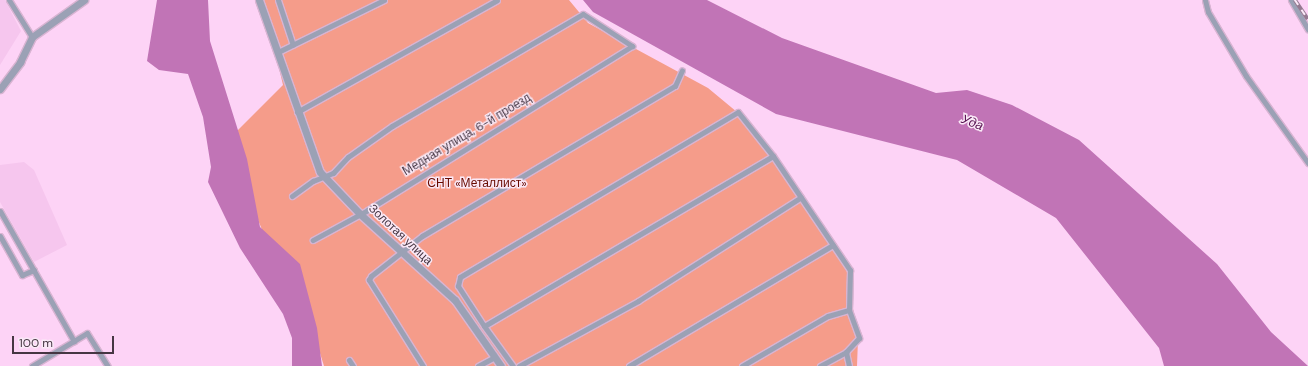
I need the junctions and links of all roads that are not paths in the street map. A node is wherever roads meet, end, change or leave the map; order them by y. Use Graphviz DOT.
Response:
graph roads {
  1 [pos="9,0"];
  2 [pos="84,0"];
  3 [pos="259,0"];
  4 [pos="278,0"];
  5 [pos="384,0"];
  6 [pos="497,0"];
  7 [pos="1205,0"];
  8 [pos="1291,0"];
  9 [pos="1308,30"];
  10 [pos="32,36"];
  11 [pos="294,45"];
  12 [pos="278,52"];
  13 [pos="682,70"];
  14 [pos="0,88"];
  15 [pos="298,112"];
  16 [pos="773,156"];
  17 [pos="1308,163"];
  18 [pos="324,176"];
  19 [pos="292,196"];
  20 [pos="801,197"];
  21 [pos="0,210"];
  22 [pos="360,214"];
  23 [pos="0,236"];
  24 [pos="313,240"];
  25 [pos="833,245"];
  26 [pos="402,253"];
  27 [pos="34,270"];
  28 [pos="849,310"];
  29 [pos="484,326"];
  30 [pos="74,341"];
  31 [pos="846,352"];
  32 [pos="495,357"];
  33 [pos="349,360"];
  34 [pos="32,366"];
  35 [pos="108,366"];
  36 [pos="353,366"];
  37 [pos="423,366"];
  38 [pos="478,366"];
  39 [pos="501,366"];
  40 [pos="513,366"];
  41 [pos="519,366"];
  42 [pos="629,366"];
  43 [pos="742,366"];
  44 [pos="820,366"];
  45 [pos="849,366"];
  1 -- 10 [label="street"];
  2 -- 10 [label="street"];
  3 -- 12 [label="street, Золотая улица"];
  4 -- 11 [label="street"];
  5 -- 11 [label="street"];
  6 -- 15 [label="street"];
  7 -- 17 [label="street"];
  8 -- 9 [label="street"];
  10 -- 14 [label="street"];
  11 -- 12 [label="street"];
  12 -- 15 [label="street, Золотая улица"];
  13 -- 26 [label="street"];
  15 -- 18 [label="street, Золотая улица"];
  16 -- 20 [label="street"];
  16 -- 29 [label="street"];
  16 -- 29 [label="street"];
  18 -- 19 [label="street"];
  18 -- 22 [label="street, Золотая улица"];
  18 -- 22 [label="street, Медная улица, 6-й проезд"];
  20 -- 25 [label="street"];
  20 -- 41 [label="street"];
  21 -- 27 [label="street"];
  22 -- 24 [label="street, Медная улица, 6-й проезд"];
  22 -- 26 [label="street, Золотая улица"];
  23 -- 27 [label="street"];
  25 -- 28 [label="street"];
  25 -- 42 [label="street"];
  26 -- 32 [label="street, Золотая улица"];
  26 -- 37 [label="street"];
  27 -- 30 [label="street"];
  28 -- 31 [label="street"];
  28 -- 43 [label="street"];
  29 -- 40 [label="street"];
  30 -- 34 [label="street"];
  30 -- 35 [label="street"];
  31 -- 44 [label="street"];
  31 -- 45 [label="street"];
  32 -- 38 [label="street"];
  32 -- 39 [label="street, Золотая улица"];
  33 -- 36 [label="street"];
}
